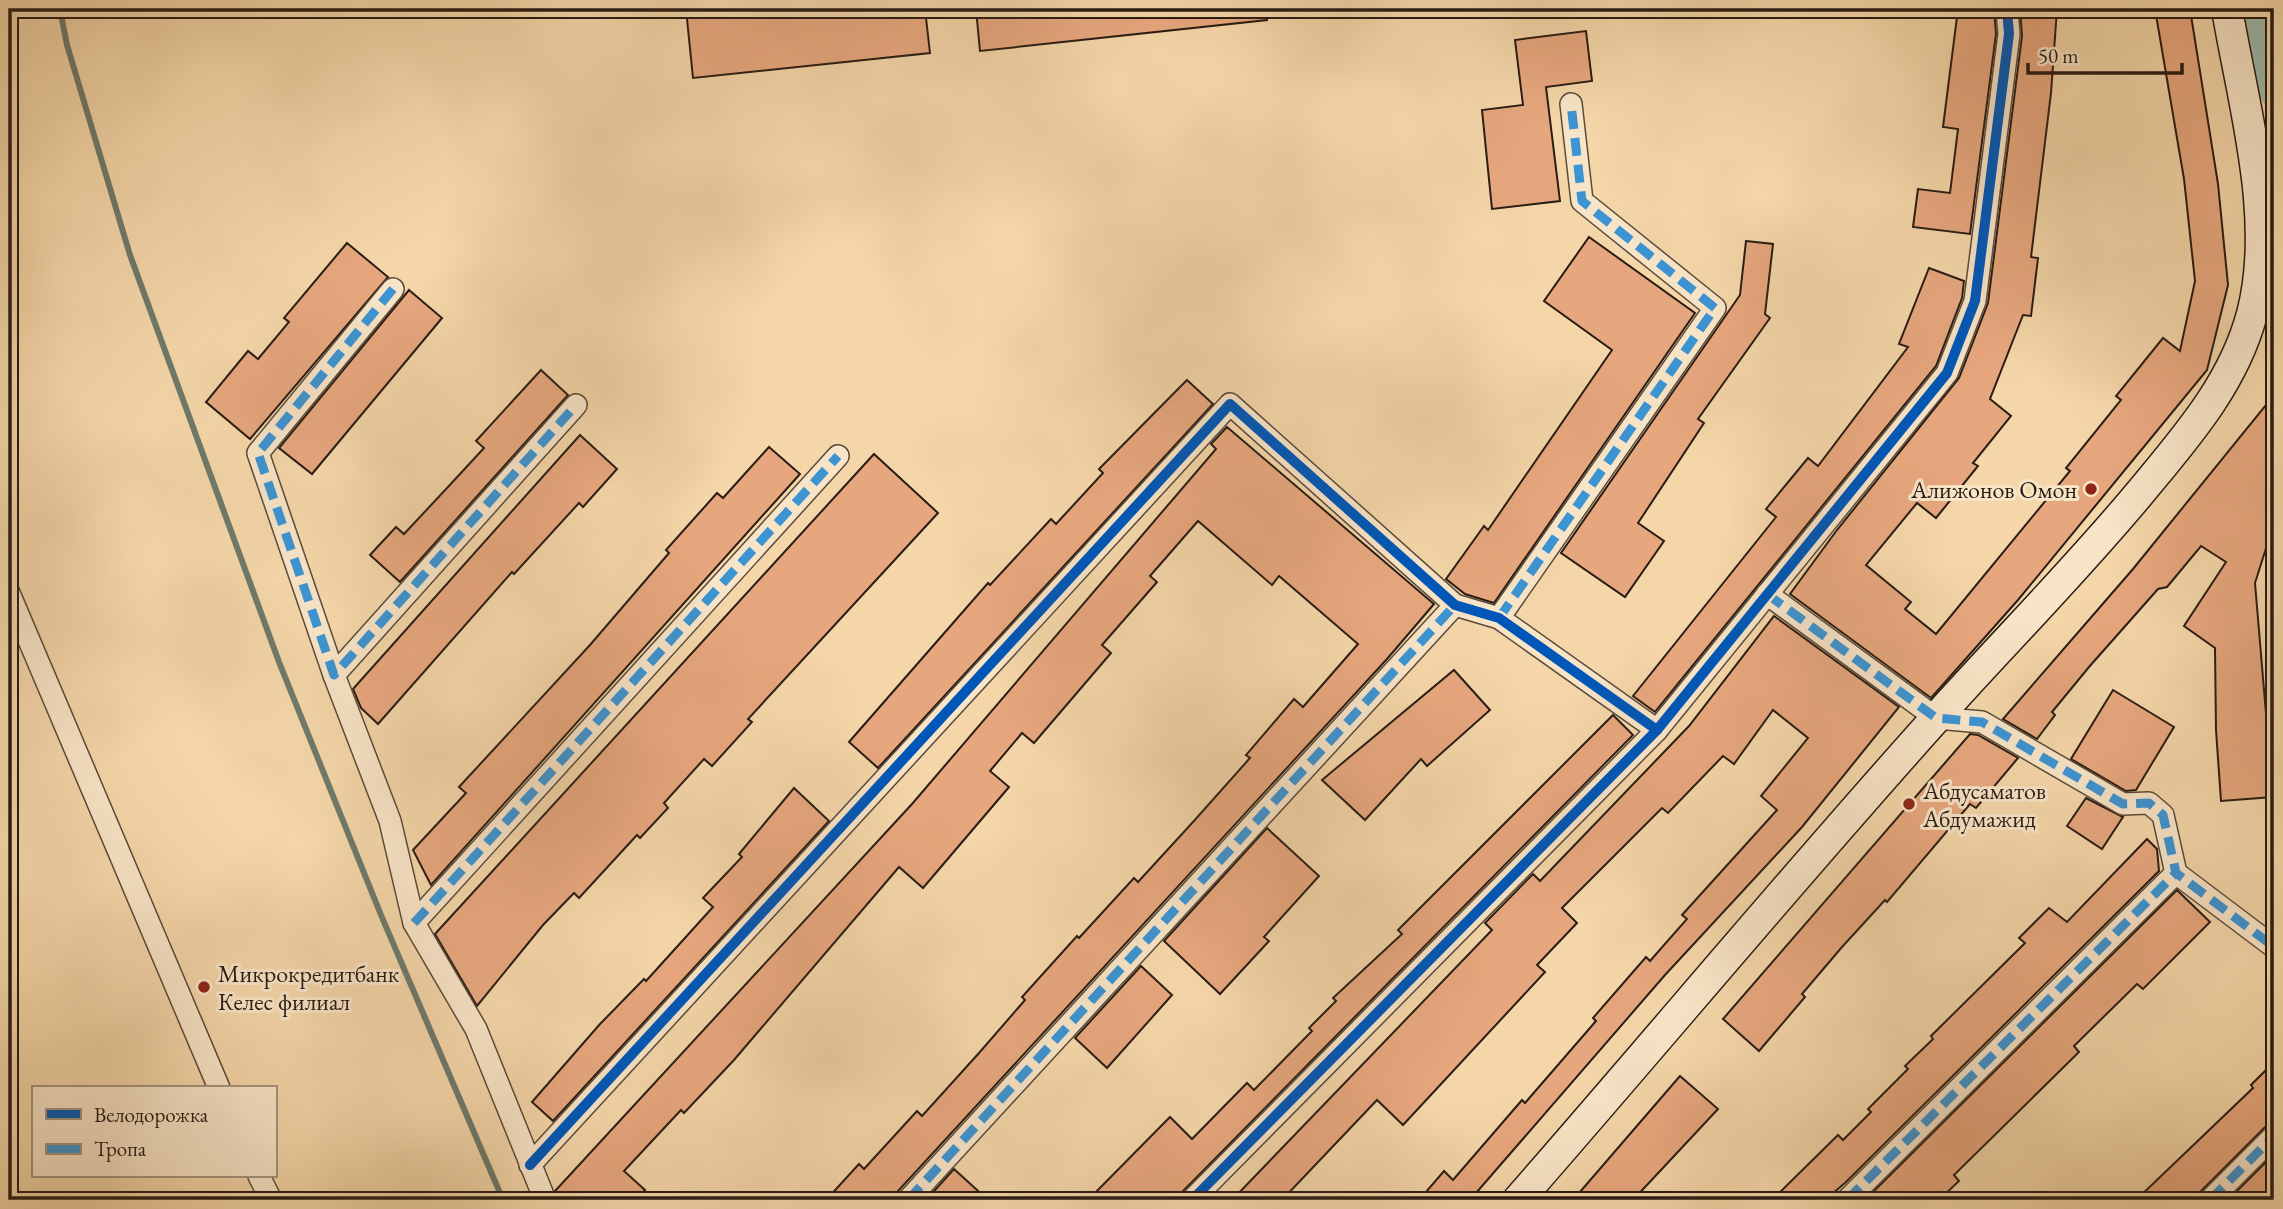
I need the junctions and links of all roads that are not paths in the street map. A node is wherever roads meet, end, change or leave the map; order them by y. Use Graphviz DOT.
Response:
graph roads {
  1 [pos="2007,9"];
  2 [pos="2227,9"];
  3 [pos="1571,104"];
  4 [pos="2267,284"];
  5 [pos="393,289"];
  6 [pos="576,405"];
  7 [pos="838,456"];
  8 [pos="9,593"];
  9 [pos="1768,594"];
  10 [pos="1455,605"];
  11 [pos="1499,618"];
  12 [pos="334,676"];
  13 [pos="1936,718"];
  14 [pos="1657,730"];
  15 [pos="2176,873"];
  16 [pos="414,923"];
  17 [pos="2274,947"];
  18 [pos="218,1086"];
  19 [pos="2274,1136"];
  20 [pos="530,1165"];
  21 [pos="260,1178"];
  22 [pos="271,1200"];
  23 [pos="545,1200"];
  24 [pos="908,1200"];
  25 [pos="1192,1200"];
  26 [pos="1518,1200"];
  27 [pos="1847,1200"];
  28 [pos="2210,1200"];
  1 -- 9 [label="street"];
  2 -- 4 [label="main road"];
  3 -- 11 [label="street"];
  4 -- 13 [label="main road"];
  5 -- 12 [label="street"];
  6 -- 12 [label="street"];
  7 -- 16 [label="street"];
  8 -- 18 [label="street"];
  9 -- 13 [label="street"];
  9 -- 14 [label="street"];
  10 -- 11 [label="street"];
  10 -- 20 [label="street"];
  10 -- 24 [label="street"];
  11 -- 14 [label="street"];
  12 -- 16 [label="street"];
  13 -- 15 [label="street"];
  13 -- 26 [label="main road"];
  14 -- 25 [label="street"];
  15 -- 17 [label="street"];
  15 -- 27 [label="street"];
  16 -- 20 [label="street"];
  19 -- 28 [label="street"];
  20 -- 23 [label="street"];
  21 -- 22 [label="street"];
}
